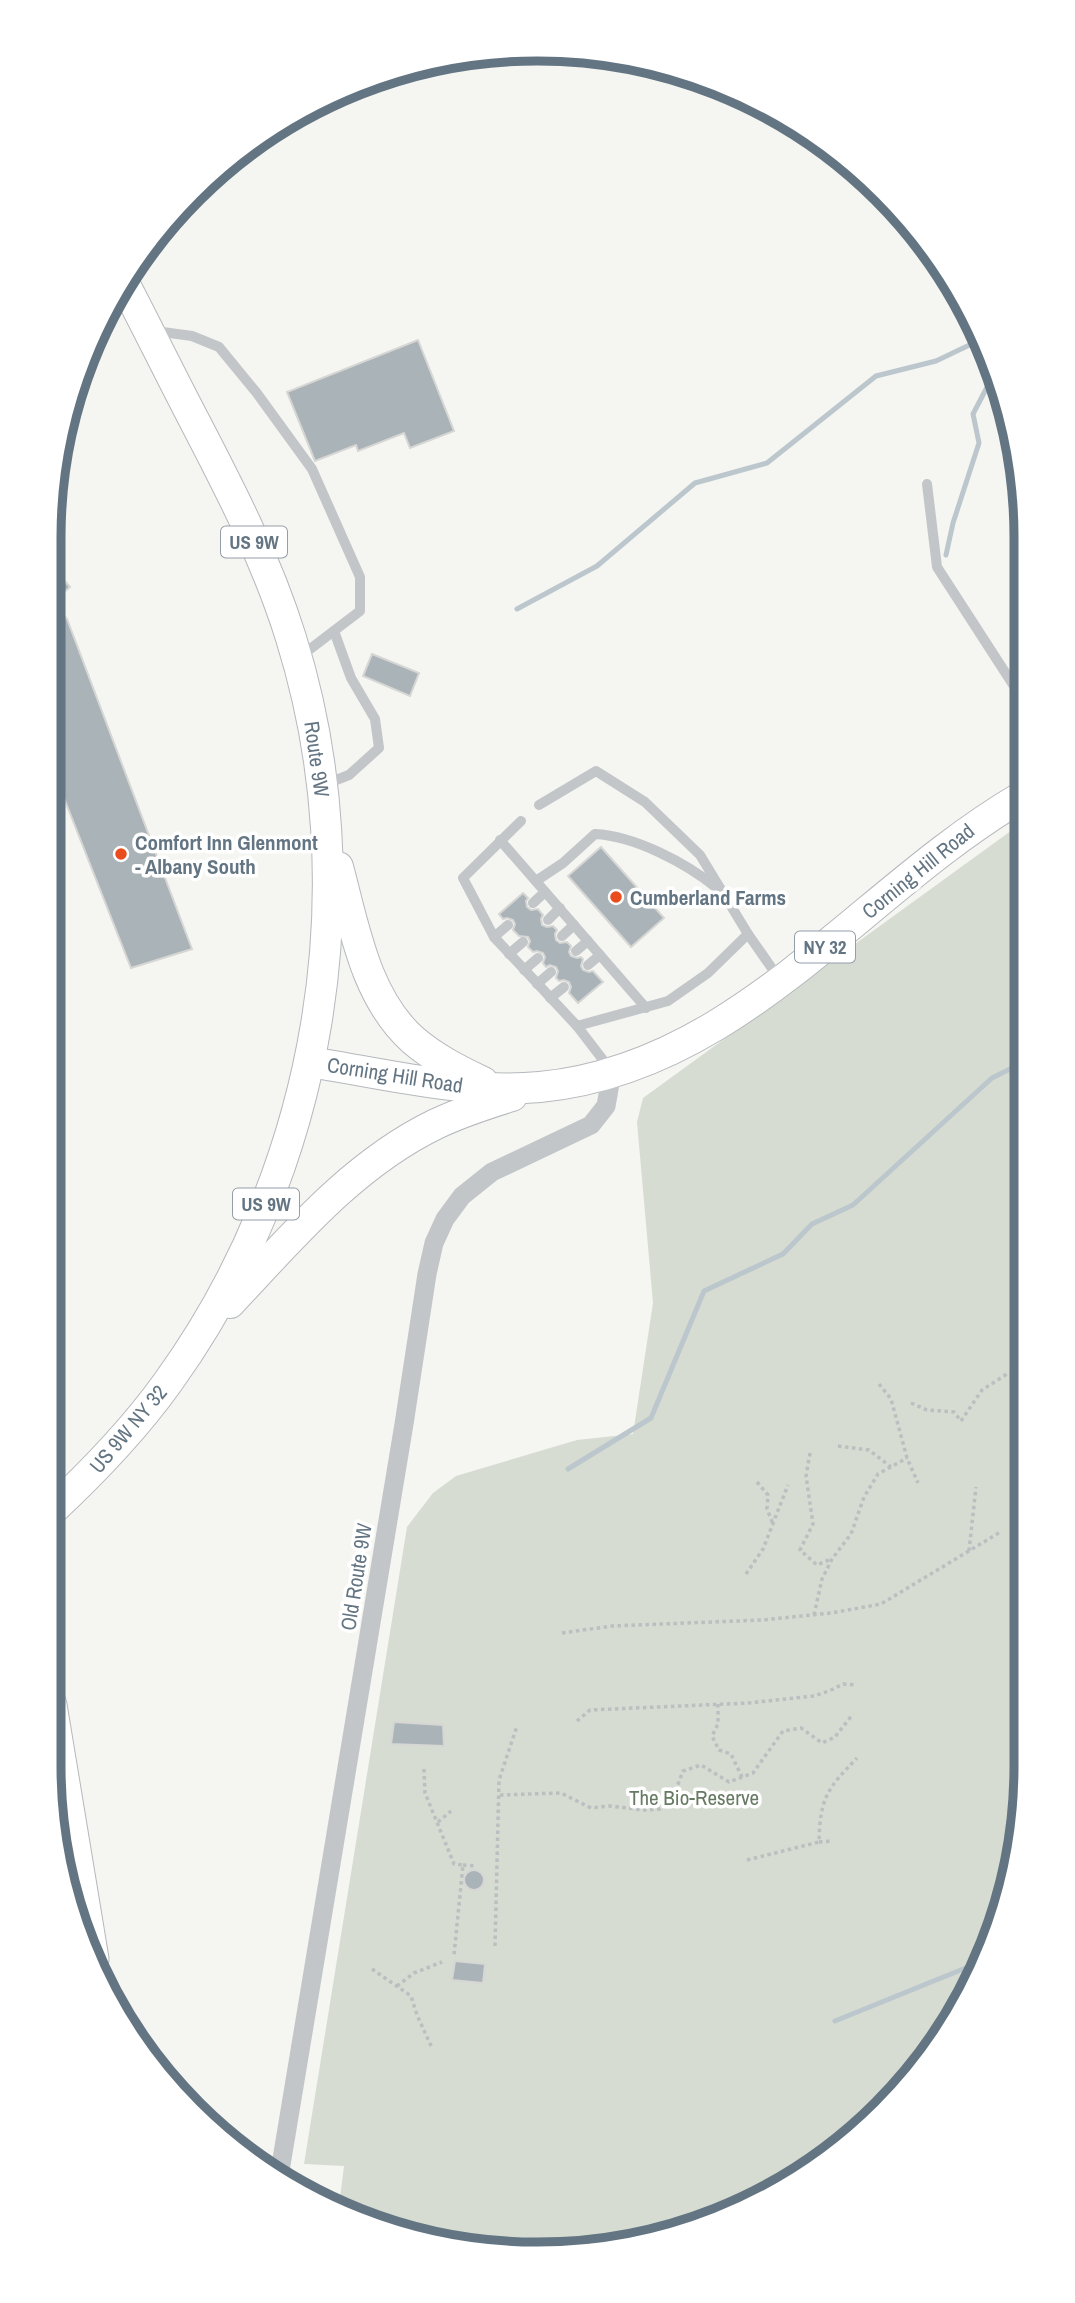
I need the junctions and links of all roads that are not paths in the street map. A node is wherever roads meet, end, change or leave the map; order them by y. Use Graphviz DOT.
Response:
graph roads {
  1 [pos="129,293"];
  2 [pos="149,331"];
  3 [pos="928,484"];
  4 [pos="334,631"];
  5 [pos="297,658"];
  6 [pos="1014,687"];
  7 [pos="322,786"];
  8 [pos="1014,802"];
  9 [pos="540,805"];
  10 [pos="522,821"];
  11 [pos="326,823"];
  12 [pos="500,840"];
  13 [pos="536,881"];
  14 [pos="545,892"];
  15 [pos="723,893"];
  16 [pos="533,903"];
  17 [pos="560,908"];
  18 [pos="548,920"];
  19 [pos="508,925"];
  20 [pos="574,925"];
  21 [pos="748,934"];
  22 [pos="562,936"];
  23 [pos="494,937"];
  24 [pos="587,940"];
  25 [pos="523,942"];
  26 [pos="576,951"];
  27 [pos="509,954"];
  28 [pos="600,955"];
  29 [pos="538,958"];
  30 [pos="588,965"];
  31 [pos="524,970"];
  32 [pos="551,972"];
  33 [pos="780,982"];
  34 [pos="537,984"];
  35 [pos="564,987"];
  36 [pos="551,998"];
  37 [pos="646,1008"];
  38 [pos="577,1026"];
  39 [pos="310,1062"];
  40 [pos="612,1072"];
  41 [pos="496,1087"];
  42 [pos="540,1087"];
  43 [pos="198,1336"];
  44 [pos="61,1502"];
  45 [pos="61,1778"];
  46 [pos="83,1908"];
  47 [pos="281,2166"];
  1 -- 2 [label="main road, Route 9W / US 9W"];
  2 -- 4 [label="lane"];
  2 -- 5 [label="main road, Route 9W / US 9W"];
  3 -- 6 [label="lane"];
  4 -- 5 [label="lane"];
  4 -- 7 [label="lane"];
  5 -- 7 [label="main road, Route 9W / US 9W"];
  7 -- 11 [label="main road, Route 9W / US 9W"];
  8 -- 33 [label="main road, Corning Hill Road / NY 32"];
  9 -- 15 [label="lane"];
  10 -- 12 [label="lane"];
  11 -- 39 [label="main road, Route 9W / US 9W"];
  11 -- 41 [label="main road"];
  12 -- 13 [label="lane"];
  12 -- 23 [label="lane"];
  13 -- 14 [label="lane"];
  13 -- 15 [label="lane"];
  14 -- 16 [label="lane"];
  14 -- 17 [label="lane"];
  15 -- 21 [label="lane"];
  17 -- 18 [label="lane"];
  17 -- 20 [label="lane"];
  19 -- 23 [label="lane"];
  20 -- 22 [label="lane"];
  20 -- 24 [label="lane"];
  21 -- 33 [label="lane"];
  21 -- 37 [label="lane"];
  23 -- 27 [label="lane"];
  24 -- 26 [label="lane"];
  24 -- 28 [label="lane"];
  25 -- 27 [label="lane"];
  27 -- 31 [label="lane"];
  28 -- 30 [label="lane"];
  28 -- 37 [label="lane"];
  29 -- 31 [label="lane"];
  31 -- 34 [label="lane"];
  32 -- 34 [label="lane"];
  33 -- 40 [label="main road, Corning Hill Road / NY 32"];
  34 -- 36 [label="lane"];
  35 -- 36 [label="lane"];
  36 -- 38 [label="lane"];
  37 -- 38 [label="lane"];
  38 -- 40 [label="lane"];
  39 -- 41 [label="main road, Corning Hill Road / NY 32"];
  39 -- 43 [label="main road, Route 9W / US 9W"];
  40 -- 42 [label="main road, Corning Hill Road / NY 32"];
  40 -- 47 [label="street, Old Route 9W"];
  41 -- 42 [label="main road, Corning Hill Road / NY 32"];
  42 -- 43 [label="main road, NY 32"];
  43 -- 44 [label="main road, US 9W NY 32 / US 9W"];
  45 -- 46 [label="highway"];
}
